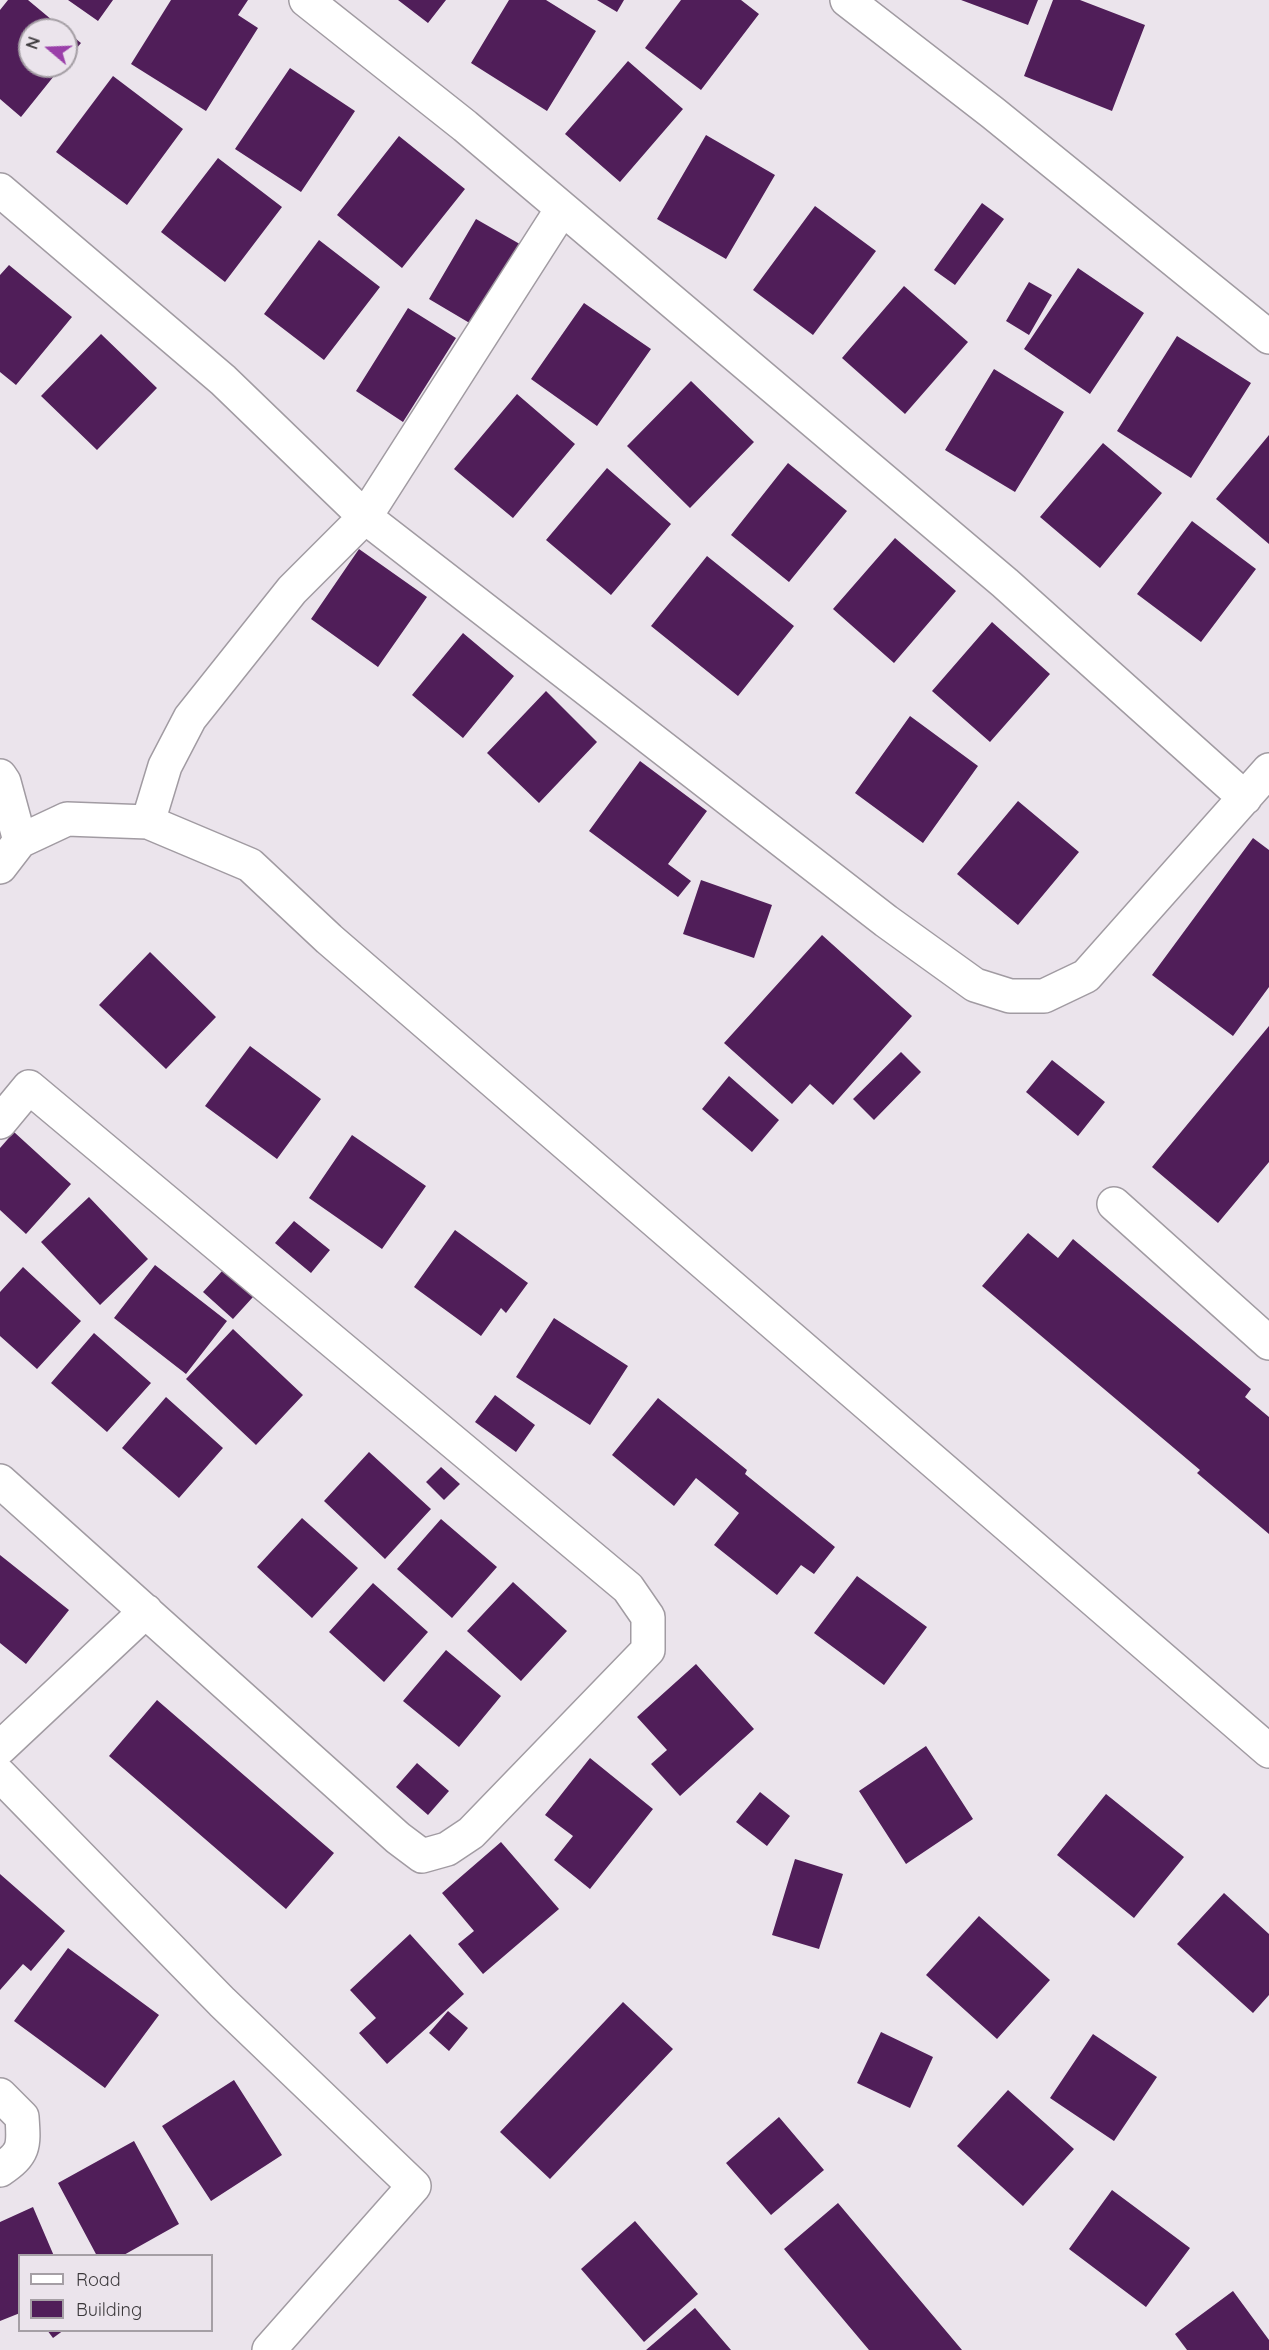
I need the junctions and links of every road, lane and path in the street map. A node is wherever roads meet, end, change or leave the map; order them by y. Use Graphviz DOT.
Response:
graph roads {
  1 [pos="306,0"];
  2 [pos="848,0"];
  3 [pos="0,189"];
  4 [pos="562,209"];
  5 [pos="1269,337"];
  6 [pos="365,517"];
  7 [pos="1269,770"];
  8 [pos="0,776"];
  9 [pos="1245,798"];
  10 [pos="148,822"];
  11 [pos="20,841"];
  12 [pos="0,867"];
  13 [pos="0,1122"];
  14 [pos="1114,1204"];
  15 [pos="1264,1328"];
  16 [pos="0,1481"];
  17 [pos="146,1611"];
  18 [pos="0,1748"];
  19 [pos="1269,1752"];
  20 [pos="0,1775"];
  21 [pos="0,2095"];
  22 [pos="0,2170"];
  23 [pos="269,2350"];
  1 -- 4 [label="street"];
  2 -- 5 [label="street"];
  3 -- 6 [label="street"];
  4 -- 6 [label="street"];
  4 -- 9 [label="street"];
  6 -- 9 [label="street"];
  6 -- 10 [label="street"];
  7 -- 9 [label="street"];
  8 -- 11 [label="street"];
  10 -- 11 [label="street"];
  10 -- 19 [label="street"];
  11 -- 12 [label="street"];
  13 -- 17 [label="street"];
  14 -- 15 [label="street"];
  16 -- 17 [label="street"];
  17 -- 18 [label="street"];
  20 -- 23 [label="street"];
  21 -- 22 [label="street"];
}
